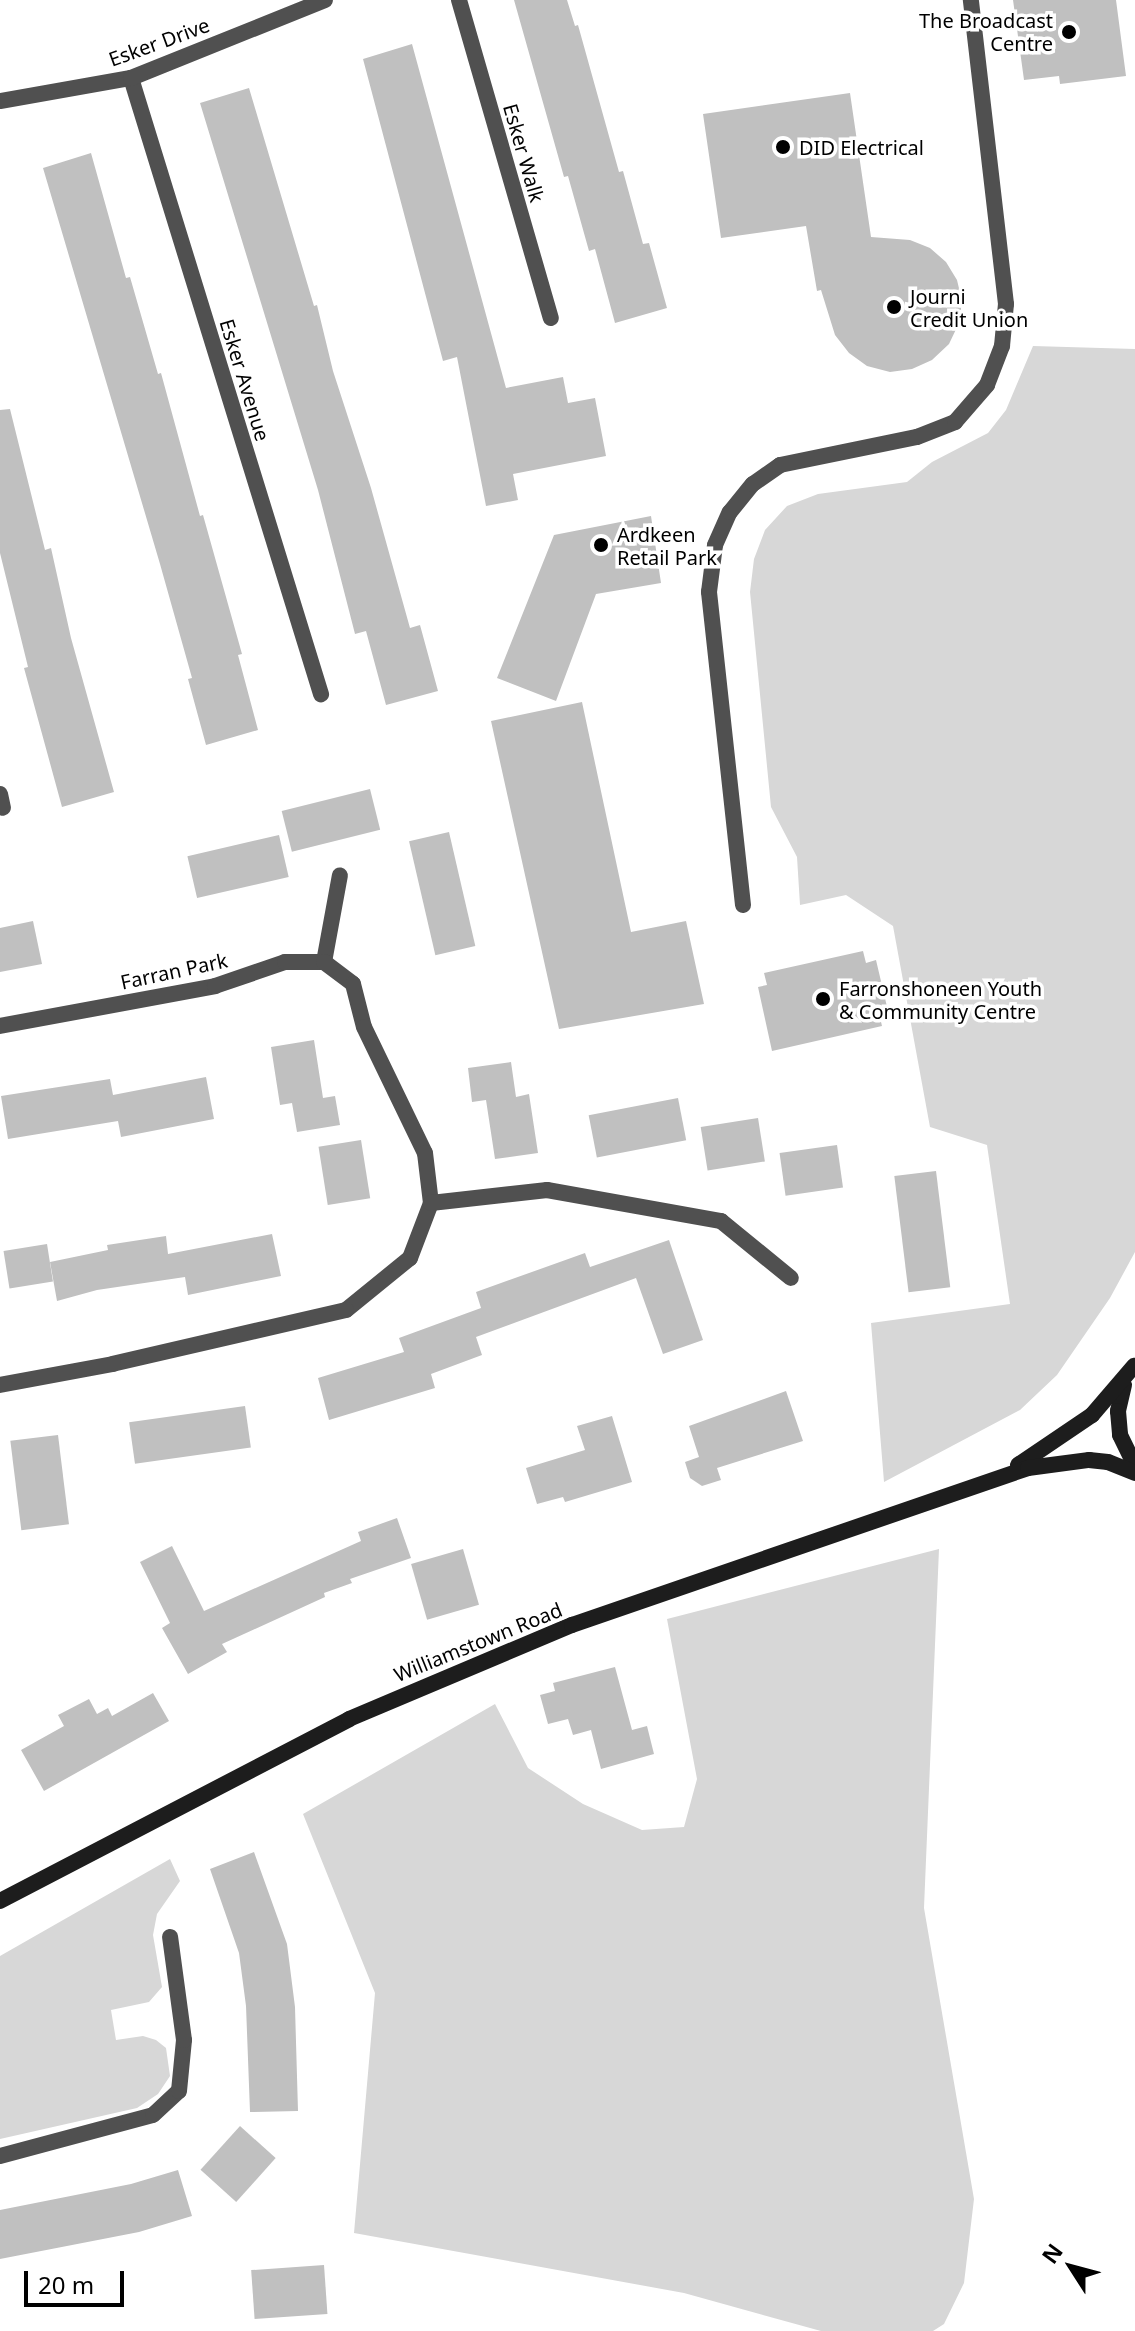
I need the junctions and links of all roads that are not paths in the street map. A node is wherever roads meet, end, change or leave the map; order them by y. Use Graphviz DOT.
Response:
graph roads {
  1 [pos="325,0"];
  2 [pos="459,0"];
  3 [pos="971,0"];
  4 [pos="131,78"];
  5 [pos="0,101"];
  6 [pos="551,318"];
  7 [pos="321,694"];
  8 [pos="340,875"];
  9 [pos="743,905"];
  10 [pos="324,962"];
  11 [pos="0,1026"];
  12 [pos="431,1203"];
  13 [pos="791,1278"];
  14 [pos="1134,1366"];
  15 [pos="0,1385"];
  16 [pos="1135,1466"];
  17 [pos="1135,1473"];
  18 [pos="995,1477"];
  19 [pos="0,1901"];
  20 [pos="170,1937"];
  21 [pos="0,2156"];
  1 -- 4 [label="street, Esker Drive"];
  2 -- 6 [label="street, Esker Walk"];
  3 -- 9 [label="street"];
  4 -- 5 [label="street, Esker Drive"];
  4 -- 7 [label="street, Esker Avenue"];
  8 -- 10 [label="street"];
  10 -- 11 [label="street, Farran Park"];
  10 -- 12 [label="street"];
  12 -- 13 [label="street"];
  12 -- 15 [label="street"];
  14 -- 16 [label="street"];
  14 -- 18 [label="street"];
  17 -- 18 [label="street"];
  18 -- 19 [label="street, Williamstown Road"];
  20 -- 21 [label="street"];
}
